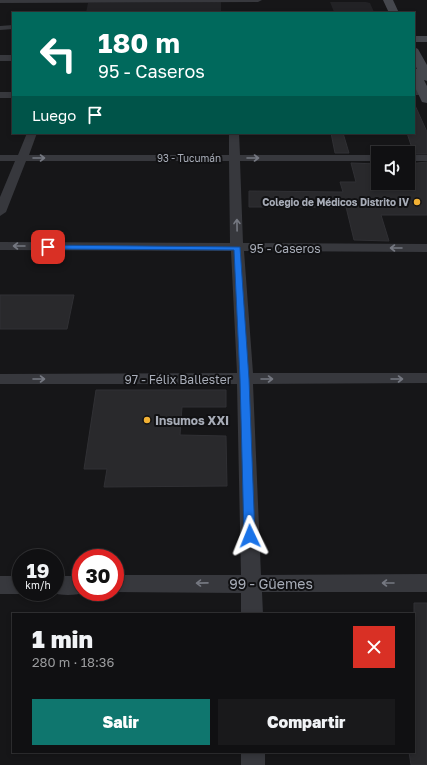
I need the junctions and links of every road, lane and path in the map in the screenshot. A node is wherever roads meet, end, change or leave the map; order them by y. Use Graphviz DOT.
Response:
graph roads {
  1 [pos="258,0"];
  2 [pos="379,0"];
  3 [pos="388,0"];
  4 [pos="0,1"];
  5 [pos="229,2"];
  6 [pos="82,3"];
  7 [pos="385,12"];
  8 [pos="394,12"];
  9 [pos="0,28"];
  10 [pos="12,28"];
  11 [pos="415,39"];
  12 [pos="427,39"];
  13 [pos="415,53"];
  14 [pos="0,58"];
  15 [pos="12,58"];
  16 [pos="415,74"];
  17 [pos="427,77"];
  18 [pos="423,94"];
  19 [pos="0,95"];
  20 [pos="12,95"];
  21 [pos="32,134"];
  22 [pos="234,134"];
  23 [pos="0,158"];
  24 [pos="23,158"];
  25 [pos="235,158"];
  26 [pos="371,158"];
  27 [pos="415,158"];
  28 [pos="427,158"];
  29 [pos="0,212"];
  30 [pos="0,246"];
  31 [pos="237,248"];
  32 [pos="427,248"];
  33 [pos="427,378"];
  34 [pos="0,379"];
  35 [pos="245,379"];
  36 [pos="251,583"];
  37 [pos="427,583"];
  38 [pos="124,584"];
  39 [pos="0,585"];
  40 [pos="12,585"];
  41 [pos="252,613"];
  42 [pos="252,753"];
  43 [pos="253,765"];
  1 -- 5 [label="street"];
  2 -- 7 [label="main road"];
  3 -- 8 [label="main road"];
  4 -- 6 [label="street"];
  5 -- 6 [label="street"];
  9 -- 10 [label="street"];
  11 -- 12 [label="main road"];
  13 -- 17 [label="main road"];
  14 -- 15 [label="street"];
  16 -- 18 [label="main road"];
  19 -- 20 [label="street"];
  21 -- 24 [label="street"];
  22 -- 25 [label="street"];
  23 -- 24 [label="street, 93 - Tucumán"];
  24 -- 25 [label="street, 93 - Tucumán, one-way"];
  24 -- 29 [label="street"];
  25 -- 26 [label="street, 93 - Tucumán, one-way"];
  31 -- 25 [label="street, one-way"];
  27 -- 28 [label="street"];
  31 -- 30 [label="street, 95 - Caseros, one-way"];
  32 -- 31 [label="street, 95 - Caseros, one-way"];
  31 -- 35 [label="street"];
  35 -- 33 [label="street, 97 - Félix Ballester, one-way"];
  34 -- 35 [label="street, 97 - Félix Ballester, one-way"];
  35 -- 36 [label="street"];
  37 -- 36 [label="street, 99 - Güemes, one-way"];
  36 -- 38 [label="street, 99 - Güemes, one-way"];
  36 -- 41 [label="street"];
  39 -- 40 [label="street"];
  42 -- 43 [label="street"];
}
